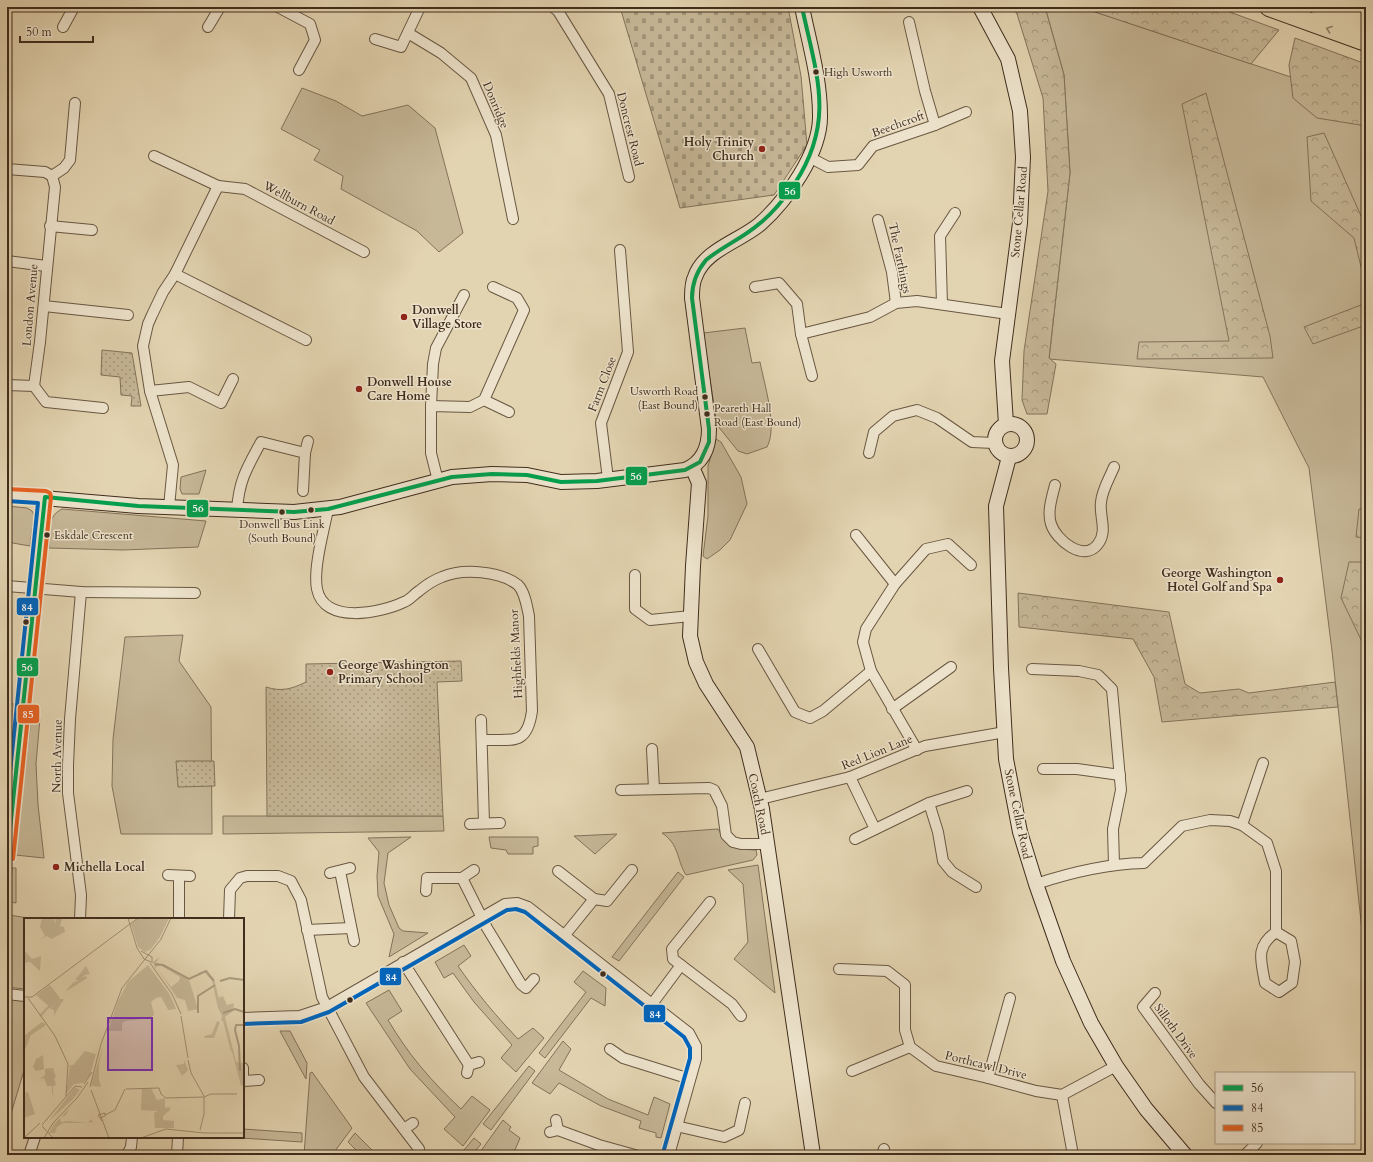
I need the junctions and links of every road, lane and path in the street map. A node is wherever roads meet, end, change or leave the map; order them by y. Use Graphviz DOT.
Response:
graph roads {
  1 [pos="74,7"];
  2 [pos="220,7"];
  3 [pos="278,7"];
  4 [pos="420,7"];
  5 [pos="553,7"];
  6 [pos="802,7"];
  7 [pos="980,7"];
  8 [pos="1269,7"];
  9 [pos="1319,7"];
  10 [pos="909,22"];
  11 [pos="1366,24"];
  12 [pos="63,27"];
  13 [pos="208,27"];
  14 [pos="408,33"];
  15 [pos="375,39"];
  16 [pos="1366,42"];
  17 [pos="299,70"];
  18 [pos="75,103"];
  19 [pos="966,112"];
  20 [pos="935,125"];
  21 [pos="154,156"];
  22 [pos="810,157"];
  23 [pos="7,169"];
  24 [pos="52,176"];
  25 [pos="629,177"];
  26 [pos="218,186"];
  27 [pos="955,213"];
  28 [pos="513,219"];
  29 [pos="878,220"];
  30 [pos="50,226"];
  31 [pos="92,230"];
  32 [pos="620,250"];
  33 [pos="364,252"];
  34 [pos="7,261"];
  35 [pos="46,266"];
  36 [pos="175,274"];
  37 [pos="493,287"];
  38 [pos="755,287"];
  39 [pos="464,295"];
  40 [pos="896,303"];
  41 [pos="942,304"];
  42 [pos="44,306"];
  43 [pos="1008,314"];
  44 [pos="128,315"];
  45 [pos="801,334"];
  46 [pos="306,340"];
  47 [pos="812,376"];
  48 [pos="233,379"];
  49 [pos="7,385"];
  50 [pos="34,386"];
  51 [pos="150,390"];
  52 [pos="484,400"];
  53 [pos="431,406"];
  54 [pos="103,408"];
  55 [pos="509,412"];
  56 [pos="1006,424"];
  57 [pos="308,441"];
  58 [pos="994,443"];
  59 [pos="305,453"];
  60 [pos="869,453"];
  61 [pos="1010,457"];
  62 [pos="692,467"];
  63 [pos="1114,467"];
  64 [pos="608,479"];
  65 [pos="438,481"];
  66 [pos="1055,485"];
  67 [pos="303,491"];
  68 [pos="7,495"];
  69 [pos="45,498"];
  70 [pos="169,507"];
  71 [pos="328,508"];
  72 [pos="237,510"];
  73 [pos="856,535"];
  74 [pos="971,565"];
  75 [pos="635,575"];
  76 [pos="895,584"];
  77 [pos="7,586"];
  78 [pos="35,589"];
  79 [pos="82,592"];
  80 [pos="195,593"];
  81 [pos="691,616"];
  82 [pos="758,649"];
  83 [pos="951,667"];
  84 [pos="1032,669"];
  85 [pos="871,671"];
  86 [pos="892,709"];
  87 [pos="482,720"];
  88 [pos="1005,732"];
  89 [pos="482,740"];
  90 [pos="652,749"];
  91 [pos="917,750"];
  92 [pos="1263,763"];
  93 [pos="1043,768"];
  94 [pos="1120,775"];
  95 [pos="850,778"];
  96 [pos="654,789"];
  97 [pos="621,790"];
  98 [pos="967,791"];
  99 [pos="760,799"];
  100 [pos="929,803"];
  101 [pos="500,823"];
  102 [pos="470,824"];
  103 [pos="484,824"];
  104 [pos="1242,825"];
  105 [pos="875,829"];
  106 [pos="855,839"];
  107 [pos="767,844"];
  108 [pos="7,858"];
  109 [pos="1114,865"];
  110 [pos="474,870"];
  111 [pos="633,870"];
  112 [pos="340,871"];
  113 [pos="558,871"];
  114 [pos="168,875"];
  115 [pos="179,876"];
  116 [pos="190,876"];
  117 [pos="462,878"];
  118 [pos="1036,884"];
  119 [pos="976,887"];
  120 [pos="426,891"];
  121 [pos="594,899"];
  122 [pos="710,902"];
  123 [pos="482,917"];
  124 [pos="80,918"];
  125 [pos="179,918"];
  126 [pos="229,918"];
  127 [pos="351,928"];
  128 [pos="307,930"];
  129 [pos="1276,932"];
  130 [pos="564,936"];
  131 [pos="354,941"];
  132 [pos="404,962"];
  133 [pos="681,966"];
  134 [pos="839,969"];
  135 [pos="534,979"];
  136 [pos="1155,993"];
  137 [pos="7,994"];
  138 [pos="24,996"];
  139 [pos="1010,998"];
  140 [pos="652,1004"];
  141 [pos="327,1007"];
  142 [pos="741,1016"];
  143 [pos="244,1018"];
  144 [pos="910,1047"];
  145 [pos="610,1049"];
  146 [pos="479,1062"];
  147 [pos="1116,1066"];
  148 [pos="852,1071"];
  149 [pos="988,1078"];
  150 [pos="690,1079"];
  151 [pos="259,1080"];
  152 [pos="244,1081"];
  153 [pos="1062,1095"];
  154 [pos="1215,1102"];
  155 [pos="745,1103"];
  156 [pos="413,1122"];
  157 [pos="676,1126"];
  158 [pos="555,1127"];
  159 [pos="404,1129"];
  160 [pos="35,1138"];
  161 [pos="132,1138"];
  162 [pos="178,1138"];
  163 [pos="1255,1144"];
  164 [pos="419,1149"];
  165 [pos="29,1155"];
  166 [pos="127,1155"];
  167 [pos="177,1155"];
  168 [pos="636,1155"];
  169 [pos="669,1155"];
  170 [pos="813,1155"];
  171 [pos="1073,1155"];
  172 [pos="1185,1155"];
  173 [pos="1245,1155"];
  1 -- 12 [label="street"];
  2 -- 13 [label="street"];
  3 -- 17 [label="street"];
  4 -- 14 [label="street"];
  5 -- 25 [label="street, Doncrest Road"];
  6 -- 22 [label="street"];
  7 -- 43 [label="street, Stone Cellar Road"];
  16 -- 8 [label="highway, one-way"];
  9 -- 11 [label="highway"];
  10 -- 20 [label="street, Beechcroft"];
  14 -- 15 [label="street"];
  14 -- 28 [label="street, Donridge"];
  18 -- 24 [label="street"];
  19 -- 20 [label="street, Beechcroft"];
  20 -- 22 [label="street, Beechcroft"];
  21 -- 26 [label="street, Wellburn Road"];
  22 -- 62 [label="street"];
  23 -- 24 [label="street"];
  24 -- 30 [label="street, London Avenue"];
  26 -- 33 [label="street, Wellburn Road"];
  26 -- 36 [label="street"];
  27 -- 41 [label="street"];
  29 -- 40 [label="street, The Farthings"];
  30 -- 31 [label="street"];
  30 -- 35 [label="street, London Avenue"];
  32 -- 64 [label="street, Farm Close"];
  34 -- 35 [label="street"];
  35 -- 42 [label="street, London Avenue"];
  36 -- 46 [label="street"];
  36 -- 51 [label="street"];
  37 -- 52 [label="street"];
  38 -- 45 [label="street"];
  39 -- 53 [label="street"];
  40 -- 41 [label="street, The Farthings"];
  40 -- 45 [label="street, The Farthings"];
  41 -- 43 [label="street, The Farthings"];
  42 -- 44 [label="street"];
  42 -- 50 [label="street, London Avenue"];
  43 -- 56 [label="street, Stone Cellar Road"];
  45 -- 47 [label="street"];
  48 -- 51 [label="street"];
  49 -- 50 [label="street"];
  50 -- 54 [label="street"];
  51 -- 70 [label="street"];
  52 -- 53 [label="street"];
  52 -- 55 [label="street"];
  53 -- 65 [label="street"];
  56 -- 58 [label="street"];
  56 -- 61 [label="street"];
  57 -- 59 [label="street"];
  58 -- 60 [label="street"];
  58 -- 61 [label="street"];
  59 -- 67 [label="street"];
  59 -- 72 [label="street"];
  61 -- 88 [label="street, Stone Cellar Road"];
  62 -- 64 [label="street"];
  62 -- 81 [label="street, Coach Road"];
  63 -- 66 [label="street"];
  64 -- 65 [label="street"];
  65 -- 71 [label="street"];
  68 -- 69 [label="street"];
  69 -- 70 [label="street"];
  69 -- 78 [label="street"];
  70 -- 72 [label="street"];
  71 -- 72 [label="street"];
  71 -- 89 [label="street, Highfields Manor"];
  73 -- 76 [label="street"];
  74 -- 76 [label="street"];
  75 -- 81 [label="street"];
  76 -- 85 [label="street"];
  77 -- 78 [label="street"];
  78 -- 79 [label="street"];
  78 -- 108 [label="street"];
  79 -- 80 [label="street"];
  79 -- 124 [label="street, North Avenue"];
  81 -- 99 [label="street, Coach Road"];
  82 -- 85 [label="street"];
  83 -- 86 [label="street"];
  84 -- 94 [label="street"];
  85 -- 86 [label="street"];
  86 -- 91 [label="street"];
  87 -- 89 [label="street"];
  88 -- 91 [label="street, Red Lion Lane"];
  88 -- 118 [label="street, Stone Cellar Road"];
  89 -- 103 [label="street"];
  90 -- 96 [label="street"];
  91 -- 95 [label="street, Red Lion Lane"];
  92 -- 104 [label="street"];
  93 -- 94 [label="street"];
  94 -- 109 [label="street"];
  95 -- 99 [label="street, Red Lion Lane"];
  95 -- 105 [label="street"];
  96 -- 97 [label="street"];
  96 -- 107 [label="street"];
  98 -- 100 [label="street"];
  99 -- 107 [label="street, Coach Road"];
  100 -- 105 [label="street"];
  100 -- 119 [label="street"];
  101 -- 103 [label="street"];
  102 -- 103 [label="street"];
  104 -- 109 [label="street"];
  104 -- 129 [label="street"];
  105 -- 106 [label="street"];
  107 -- 170 [label="street, Coach Road"];
  109 -- 118 [label="street"];
  110 -- 117 [label="street"];
  111 -- 121 [label="street"];
  112 -- 127 [label="street"];
  113 -- 121 [label="street"];
  114 -- 115 [label="street"];
  115 -- 116 [label="street"];
  115 -- 125 [label="street"];
  117 -- 120 [label="street"];
  117 -- 123 [label="street"];
  118 -- 147 [label="street, Stone Cellar Road"];
  121 -- 130 [label="street"];
  122 -- 133 [label="street"];
  123 -- 130 [label="street"];
  123 -- 132 [label="street"];
  123 -- 135 [label="street"];
  126 -- 128 [label="street"];
  127 -- 128 [label="street"];
  127 -- 131 [label="street"];
  128 -- 141 [label="street"];
  129 -- 129 [label="street"];
  130 -- 140 [label="street"];
  132 -- 141 [label="street"];
  132 -- 146 [label="street"];
  133 -- 140 [label="street"];
  133 -- 142 [label="street"];
  134 -- 144 [label="street"];
  136 -- 154 [label="street, Silloth Drive"];
  137 -- 138 [label="street"];
  139 -- 149 [label="street"];
  140 -- 150 [label="street"];
  141 -- 143 [label="street"];
  141 -- 159 [label="street"];
  144 -- 148 [label="street"];
  144 -- 149 [label="street, Porthcawl Drive"];
  145 -- 150 [label="street"];
  147 -- 153 [label="street"];
  147 -- 172 [label="street, Stone Cellar Road"];
  149 -- 153 [label="street, Porthcawl Drive"];
  150 -- 157 [label="street"];
  151 -- 152 [label="street"];
  153 -- 171 [label="street"];
  155 -- 157 [label="street"];
  156 -- 159 [label="street"];
  157 -- 169 [label="street"];
  158 -- 168 [label="street"];
  159 -- 164 [label="street"];
  160 -- 165 [label="street"];
  161 -- 166 [label="street"];
  162 -- 167 [label="street"];
  163 -- 173 [label="street"];
}
